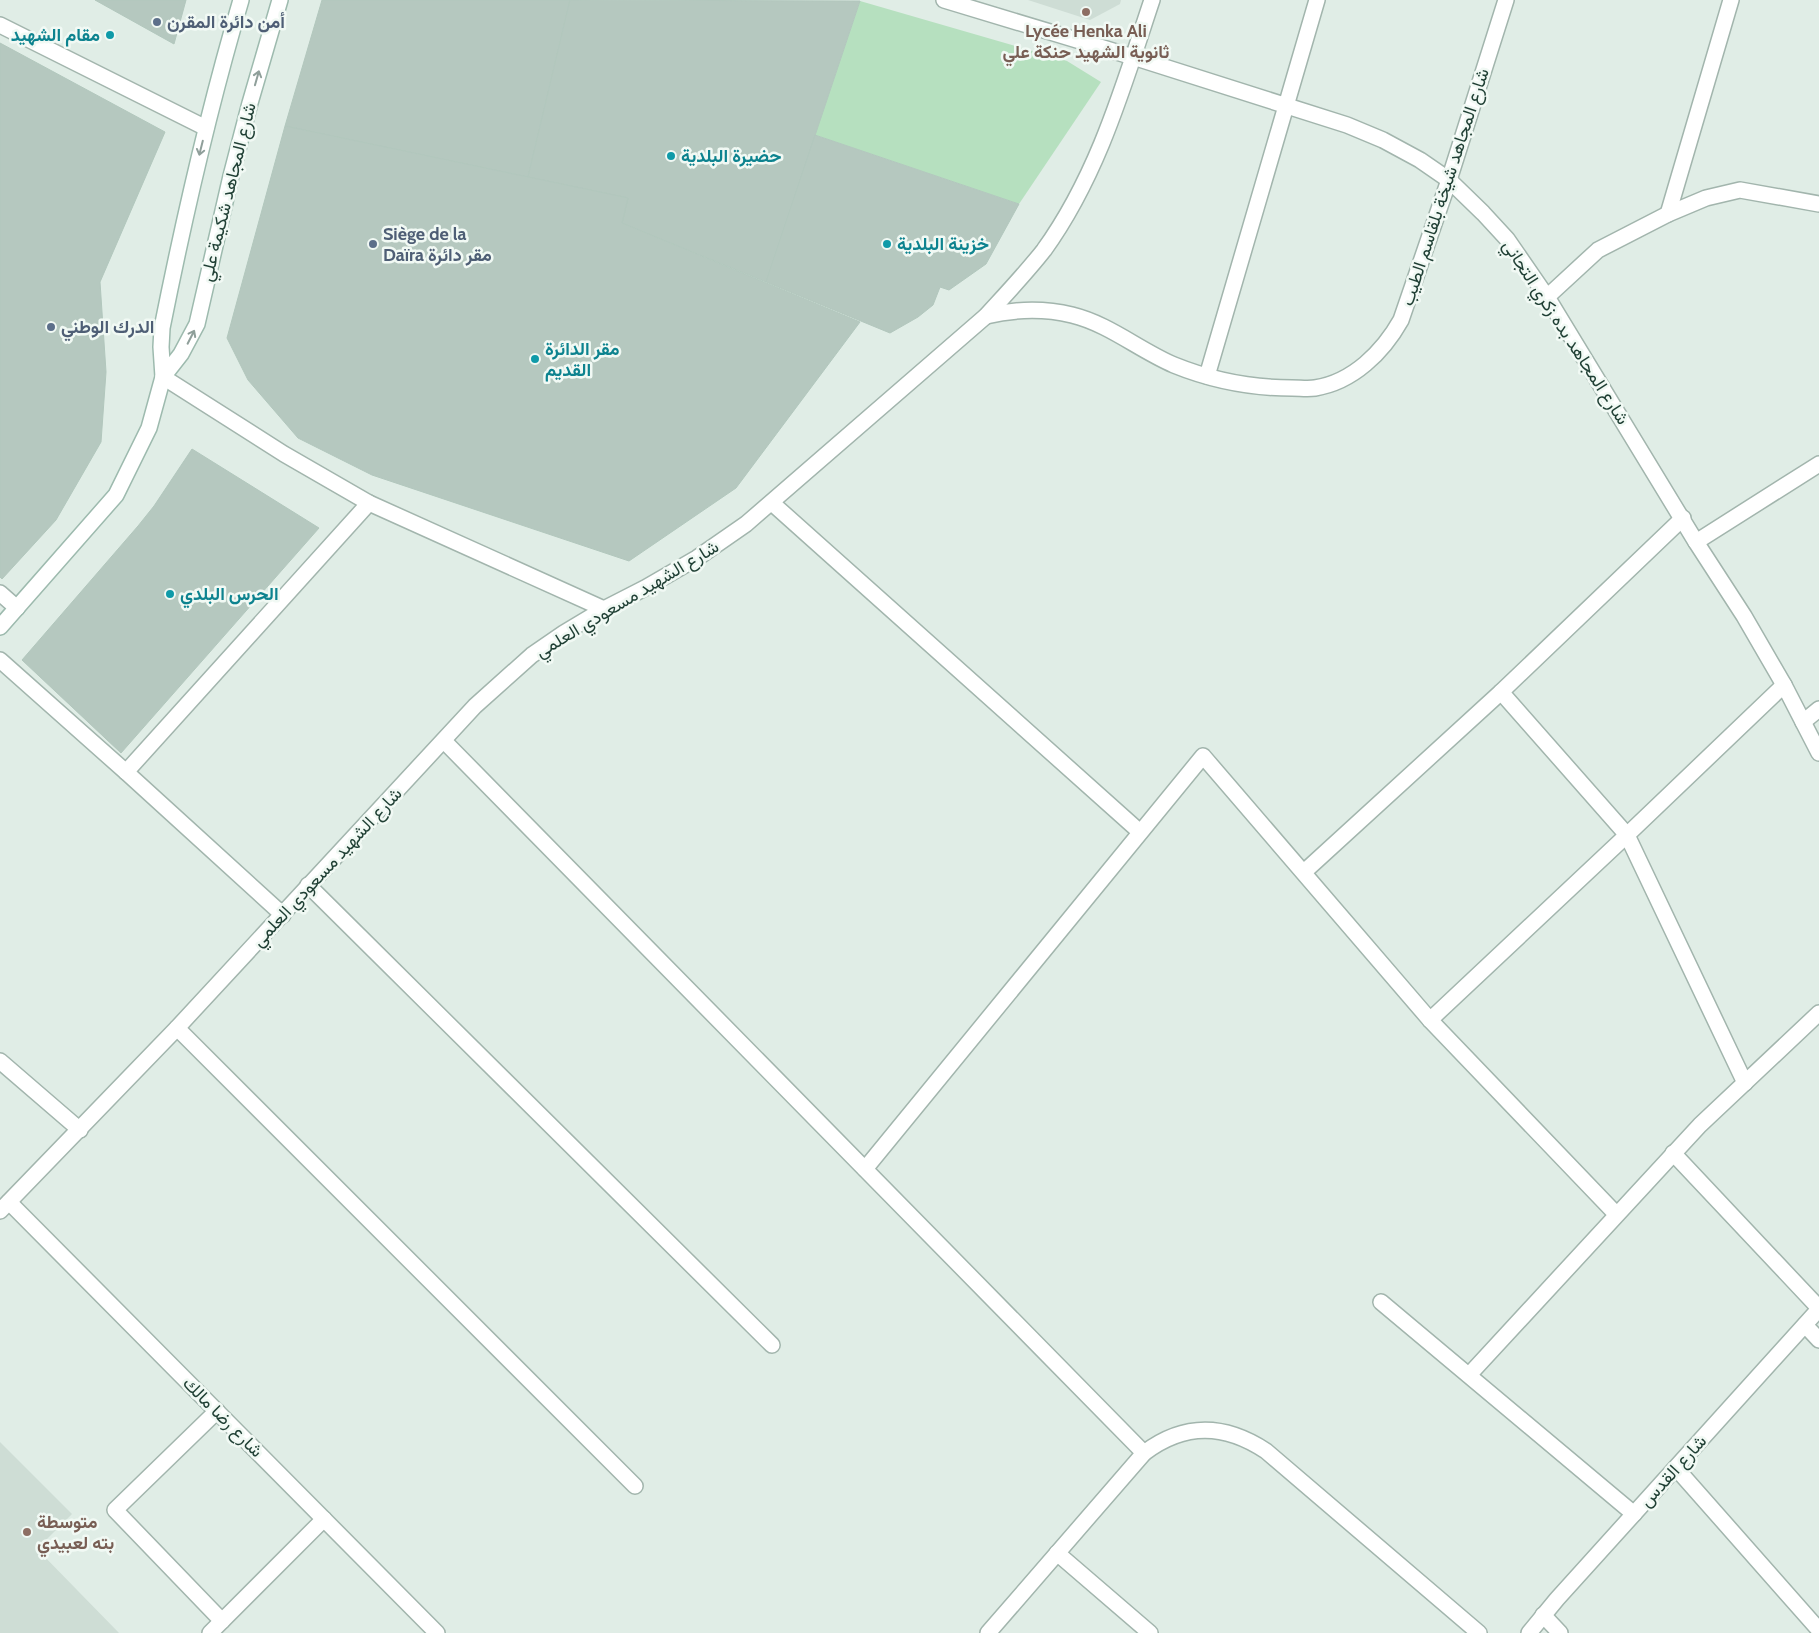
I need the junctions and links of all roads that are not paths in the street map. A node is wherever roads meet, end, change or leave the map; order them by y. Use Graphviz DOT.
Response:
graph roads {
  1 [pos="241,0"];
  2 [pos="280,0"];
  3 [pos="944,0"];
  4 [pos="1152,0"];
  5 [pos="1317,0"];
  6 [pos="1506,0"];
  7 [pos="1732,0"];
  8 [pos="0,25"];
  9 [pos="1133,57"];
  10 [pos="1285,105"];
  11 [pos="206,128"];
  12 [pos="1449,180"];
  13 [pos="1819,204"];
  14 [pos="1668,214"];
  15 [pos="1547,297"];
  16 [pos="986,316"];
  17 [pos="1206,376"];
  18 [pos="163,377"];
  19 [pos="1819,464"];
  20 [pos="369,503"];
  21 [pos="772,503"];
  22 [pos="1683,518"];
  23 [pos="1696,542"];
  24 [pos="0,593"];
  25 [pos="17,608"];
  26 [pos="604,609"];
  27 [pos="0,627"];
  28 [pos="0,660"];
  29 [pos="1784,685"];
  30 [pos="1501,692"];
  31 [pos="1819,709"];
  32 [pos="1803,722"];
  33 [pos="444,741"];
  34 [pos="1819,753"];
  35 [pos="126,772"];
  36 [pos="1140,832"];
  37 [pos="1627,835"];
  38 [pos="1304,872"];
  39 [pos="308,885"];
  40 [pos="282,915"];
  41 [pos="1819,1014"];
  42 [pos="1430,1020"];
  43 [pos="177,1028"];
  44 [pos="0,1061"];
  45 [pos="1745,1083"];
  46 [pos="80,1130"];
  47 [pos="1673,1153"];
  48 [pos="864,1169"];
  49 [pos="5,1206"];
  50 [pos="1616,1214"];
  51 [pos="1381,1302"];
  52 [pos="1819,1308"];
  53 [pos="1805,1325"];
  54 [pos="1819,1340"];
  55 [pos="772,1344"];
  56 [pos="1469,1375"];
  57 [pos="216,1411"];
  58 [pos="1144,1453"];
  59 [pos="1676,1468"];
  60 [pos="635,1486"];
  61 [pos="1634,1514"];
  62 [pos="324,1519"];
  63 [pos="1057,1553"];
  64 [pos="1544,1615"];
  65 [pos="222,1620"];
  66 [pos="1819,1630"];
  67 [pos="210,1633"];
  68 [pos="437,1633"];
  69 [pos="988,1633"];
  70 [pos="1150,1633"];
  71 [pos="1479,1633"];
  72 [pos="1529,1633"];
  73 [pos="1560,1633"];
  1 -- 11 [label="street, شارع المجاهد شكيمة علي"];
  18 -- 2 [label="street, شارع المجاهد شكيمة علي, one-way"];
  3 -- 9 [label="street, شارع المجاهد بده زكري التجاني"];
  4 -- 9 [label="street, شارع الشهيد مسعودي العلمي"];
  5 -- 10 [label="street"];
  6 -- 12 [label="street, شارع المجاهد شيخة بلقاسم الطيب"];
  7 -- 14 [label="street"];
  8 -- 11 [label="street"];
  9 -- 10 [label="street, شارع المجاهد بده زكري التجاني"];
  9 -- 16 [label="street, شارع الشهيد مسعودي العلمي"];
  10 -- 12 [label="street, شارع المجاهد بده زكري التجاني"];
  10 -- 17 [label="street"];
  11 -- 18 [label="street, شارع المجاهد شكيمة علي, one-way"];
  12 -- 15 [label="street, شارع المجاهد بده زكري التجاني"];
  12 -- 17 [label="street, شارع المجاهد شيخة بلقاسم الطيب"];
  13 -- 14 [label="street"];
  14 -- 15 [label="street"];
  15 -- 22 [label="street, شارع المجاهد بده زكري التجاني"];
  16 -- 17 [label="street, شارع المجاهد شيخة بلقاسم الطيب"];
  16 -- 21 [label="street, شارع الشهيد مسعودي العلمي"];
  18 -- 20 [label="street"];
  18 -- 25 [label="street, شارع المجاهد شكيمة علي"];
  19 -- 23 [label="street"];
  20 -- 26 [label="street"];
  20 -- 35 [label="street"];
  21 -- 26 [label="street, شارع الشهيد مسعودي العلمي"];
  21 -- 36 [label="street"];
  22 -- 23 [label="street, شارع المجاهد بده زكري التجاني"];
  22 -- 30 [label="street"];
  23 -- 29 [label="street, شارع المجاهد بده زكري التجاني"];
  24 -- 25 [label="street"];
  25 -- 27 [label="street, شارع المجاهد شكيمة علي"];
  26 -- 33 [label="street, شارع الشهيد مسعودي العلمي"];
  28 -- 35 [label="street"];
  29 -- 32 [label="street, شارع المجاهد بده زكري التجاني"];
  29 -- 37 [label="street"];
  30 -- 37 [label="street"];
  30 -- 38 [label="street"];
  31 -- 32 [label="street"];
  32 -- 34 [label="street, شارع المجاهد بده زكري التجاني"];
  33 -- 39 [label="street, شارع الشهيد مسعودي العلمي"];
  33 -- 48 [label="street"];
  35 -- 40 [label="street"];
  36 -- 38 [label="street"];
  36 -- 48 [label="street"];
  37 -- 42 [label="street"];
  37 -- 45 [label="street"];
  38 -- 42 [label="street"];
  39 -- 40 [label="street, شارع الشهيد مسعودي العلمي"];
  39 -- 55 [label="street"];
  40 -- 43 [label="street, شارع الشهيد مسعودي العلمي"];
  41 -- 45 [label="street"];
  42 -- 50 [label="street"];
  43 -- 46 [label="street, شارع الشهيد مسعودي العلمي"];
  43 -- 60 [label="street"];
  44 -- 46 [label="street"];
  45 -- 47 [label="street"];
  46 -- 49 [label="street, شارع الشهيد مسعودي العلمي"];
  47 -- 50 [label="street"];
  47 -- 52 [label="street"];
  48 -- 58 [label="street"];
  49 -- 57 [label="street, شارع رضا مالك"];
  50 -- 56 [label="street"];
  51 -- 56 [label="street"];
  52 -- 53 [label="street, شارع القدس"];
  53 -- 54 [label="street"];
  53 -- 59 [label="street, شارع القدس"];
  56 -- 61 [label="street"];
  57 -- 62 [label="street, شارع رضا مالك"];
  57 -- 65 [label="street"];
  58 -- 63 [label="street"];
  58 -- 71 [label="street"];
  59 -- 61 [label="street, شارع القدس"];
  59 -- 66 [label="street"];
  61 -- 64 [label="street, شارع القدس"];
  62 -- 65 [label="street"];
  62 -- 68 [label="street, شارع رضا مالك"];
  63 -- 69 [label="street"];
  63 -- 70 [label="street"];
  64 -- 72 [label="street, شارع القدس"];
  64 -- 73 [label="street"];
  65 -- 67 [label="street"];
}
